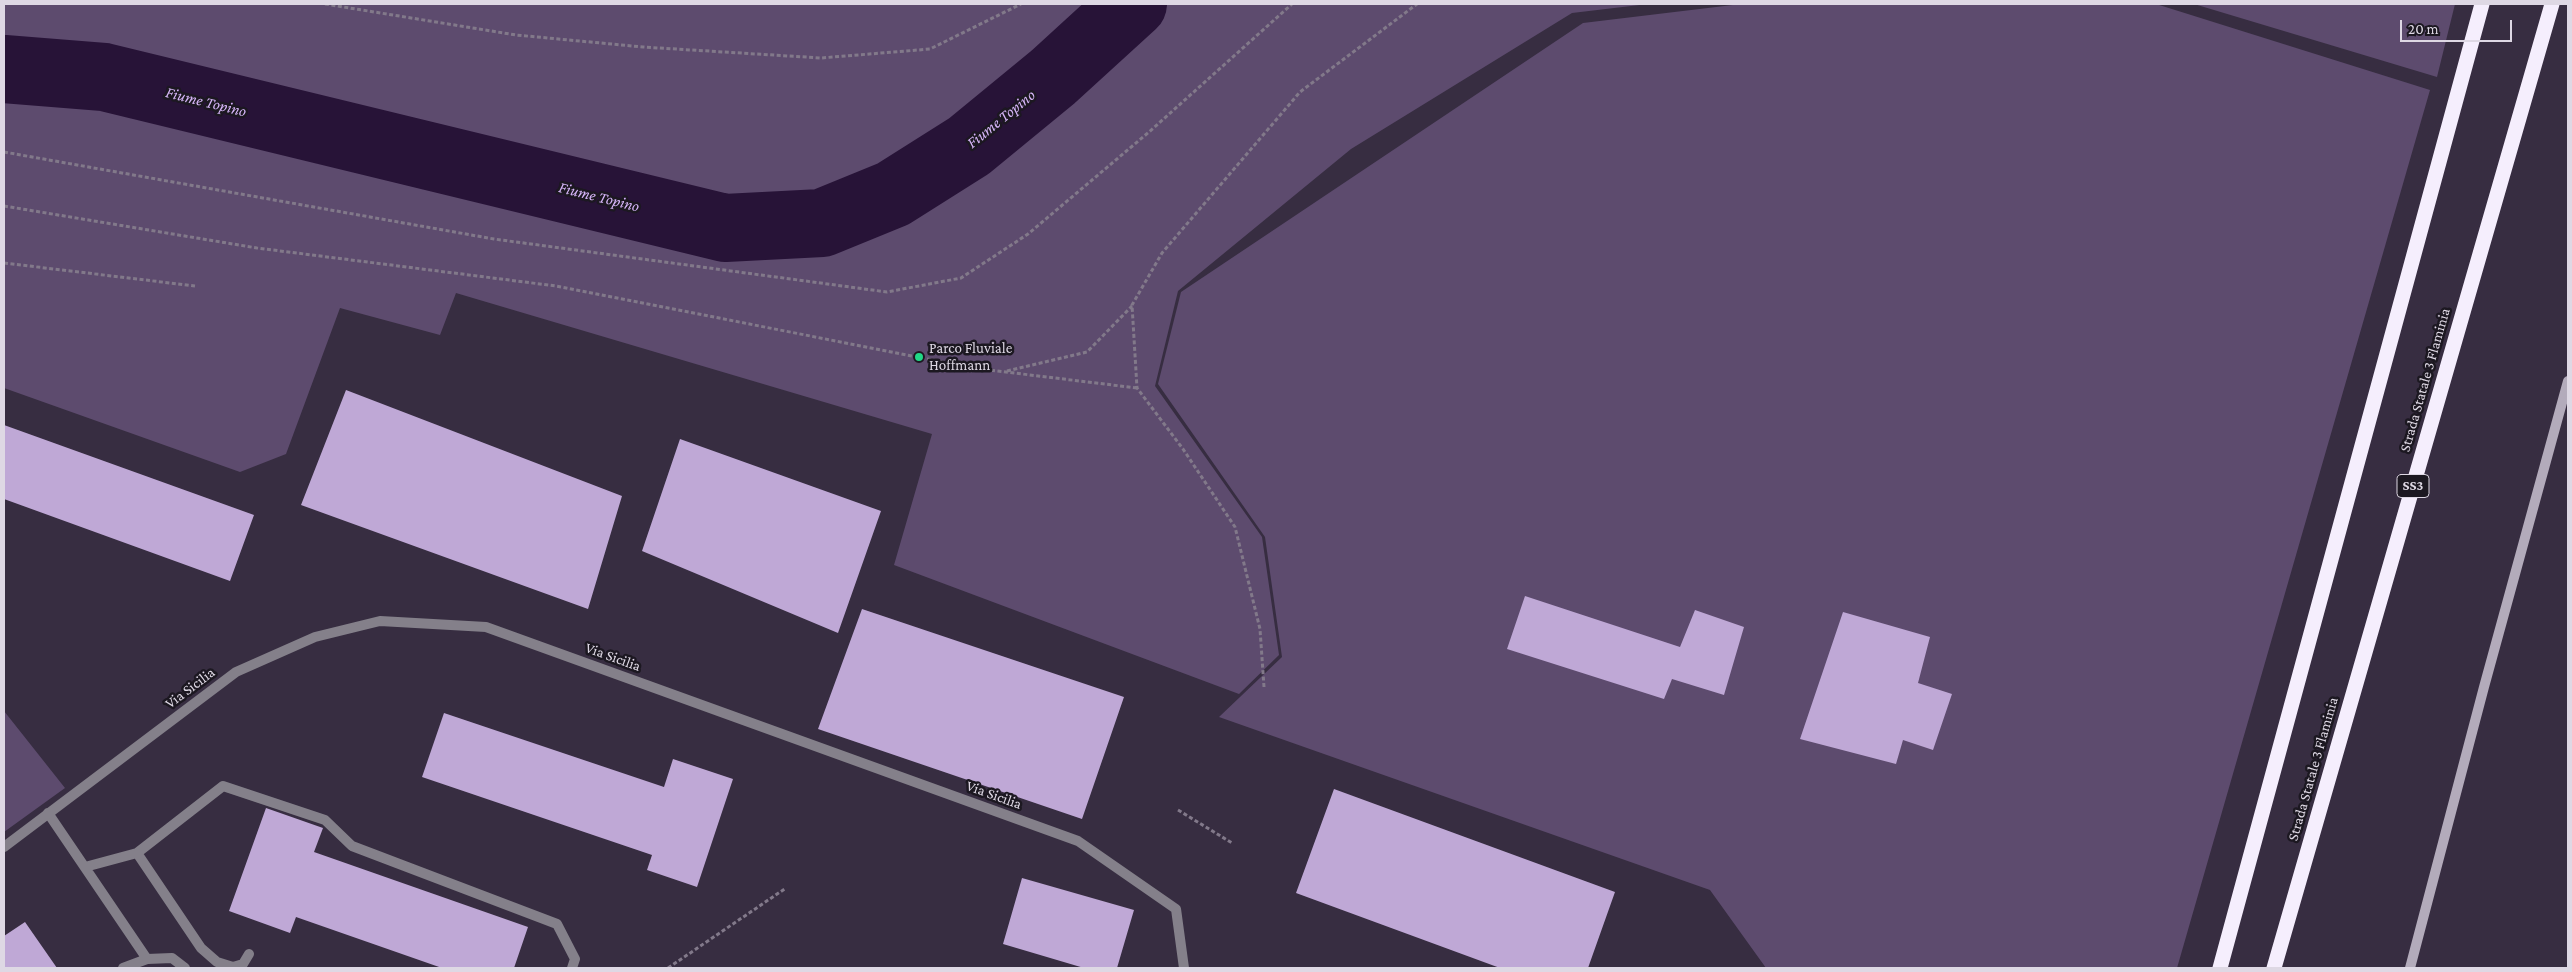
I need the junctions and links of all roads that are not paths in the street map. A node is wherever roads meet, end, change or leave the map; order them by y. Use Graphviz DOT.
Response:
graph roads {
  1 [pos="2482,4"];
  2 [pos="2552,4"];
  3 [pos="2568,381"];
  4 [pos="48,814"];
  5 [pos="4,847"];
  6 [pos="137,853"];
  7 [pos="85,867"];
  8 [pos="250,954"];
  9 [pos="147,959"];
  10 [pos="123,968"];
  11 [pos="186,968"];
  12 [pos="572,968"];
  13 [pos="1184,968"];
  14 [pos="2220,968"];
  15 [pos="2274,968"];
  16 [pos="2410,968"];
  1 -- 14 [label="highway"];
  2 -- 15 [label="highway, Strada Statale 3 Flaminia / SS3"];
  3 -- 16 [label="main road"];
  4 -- 5 [label="street, Via Sicilia"];
  4 -- 7 [label="street"];
  4 -- 13 [label="street, Via Sicilia"];
  6 -- 7 [label="street"];
  6 -- 8 [label="street"];
  6 -- 12 [label="street"];
  7 -- 9 [label="street"];
  9 -- 10 [label="street"];
  9 -- 11 [label="street"];
}
